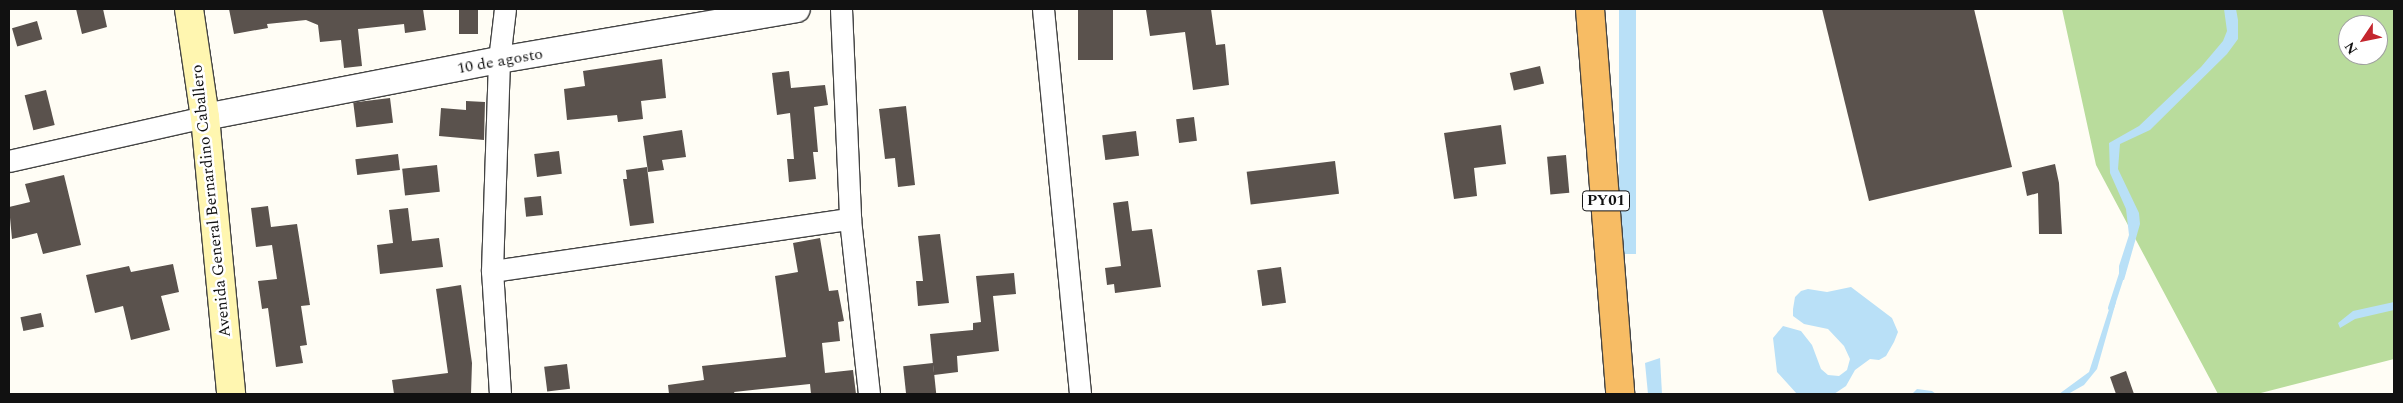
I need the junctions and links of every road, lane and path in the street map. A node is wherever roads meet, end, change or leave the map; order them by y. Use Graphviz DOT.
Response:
graph roads {
  1 [pos="189,9"];
  2 [pos="505,9"];
  3 [pos="797,9"];
  4 [pos="841,9"];
  5 [pos="1043,9"];
  6 [pos="1590,9"];
  7 [pos="499,60"];
  8 [pos="205,117"];
  9 [pos="9,161"];
  10 [pos="850,219"];
  11 [pos="492,271"];
  12 [pos="231,394"];
  13 [pos="500,394"];
  14 [pos="869,394"];
  15 [pos="1080,394"];
  16 [pos="1620,394"];
  1 -- 8 [label="main road, Avenida General Bernardino Caballero"];
  2 -- 7 [label="street"];
  3 -- 7 [label="street, 10 de agosto"];
  4 -- 10 [label="street"];
  5 -- 15 [label="street"];
  6 -- 16 [label="highway, PY01"];
  7 -- 8 [label="street, 10 de agosto"];
  7 -- 11 [label="street"];
  8 -- 9 [label="street"];
  8 -- 12 [label="main road, Avenida General Bernardino Caballero"];
  10 -- 11 [label="street"];
  10 -- 14 [label="street"];
  11 -- 13 [label="street"];
}
